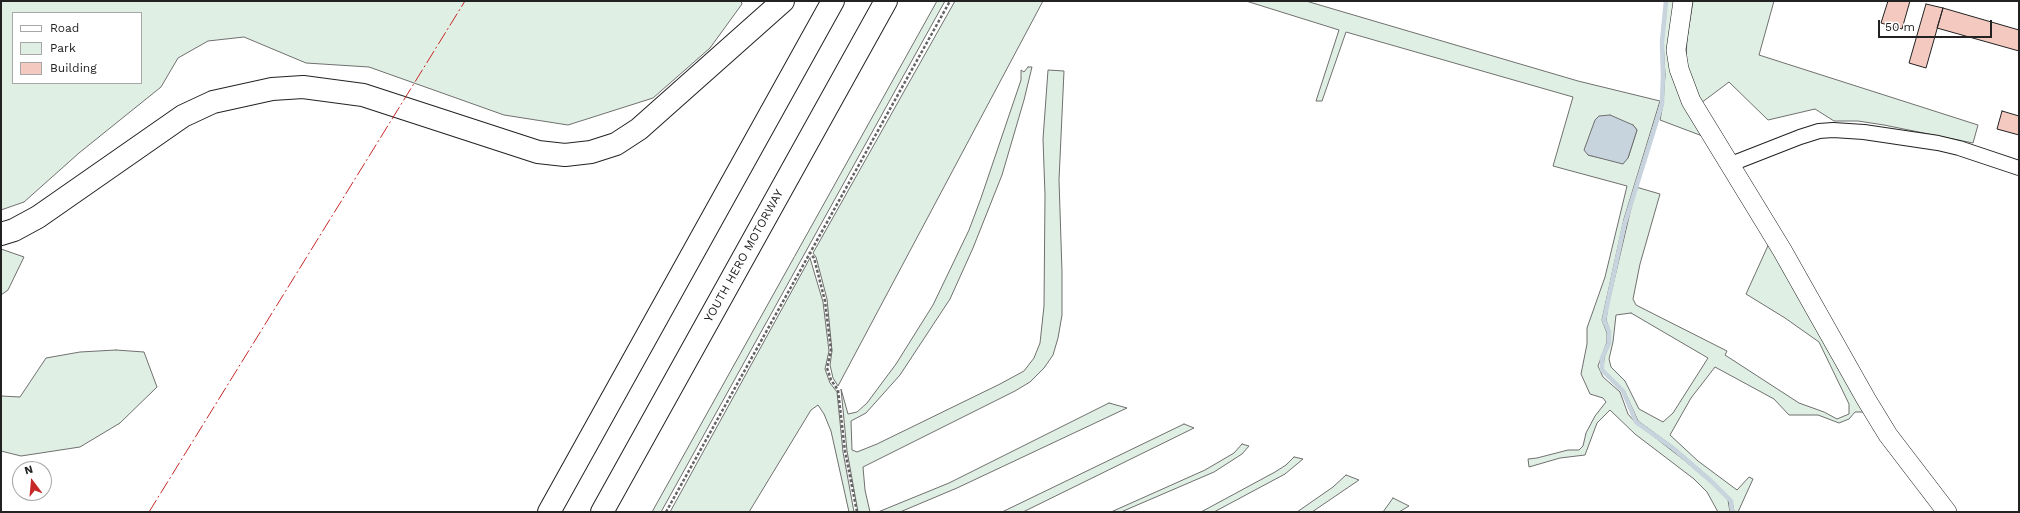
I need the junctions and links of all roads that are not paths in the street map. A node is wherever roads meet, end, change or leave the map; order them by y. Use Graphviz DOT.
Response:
graph roads {
  1 [pos="783,1"];
  2 [pos="833,1"];
  3 [pos="886,1"];
  4 [pos="1683,1"];
  5 [pos="1731,164"];
  6 [pos="2019,168"];
  7 [pos="1,234"];
  8 [pos="549,512"];
  9 [pos="602,512"];
  10 [pos="1948,512"];
  1 -- 7 [label="highway"];
  2 -- 8 [label="highway"];
  3 -- 9 [label="highway, YOUTH HERO MOTORWAY"];
  4 -- 5 [label="street"];
  5 -- 6 [label="street"];
  5 -- 10 [label="street"];
}
